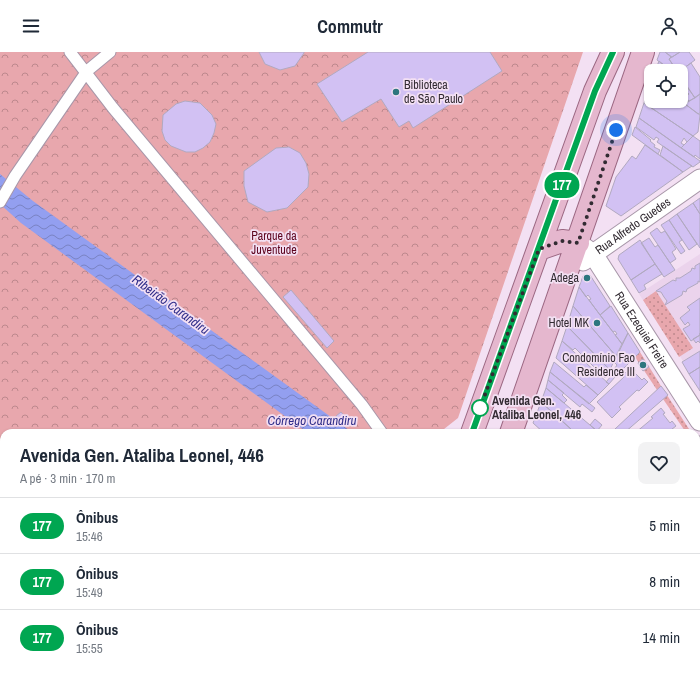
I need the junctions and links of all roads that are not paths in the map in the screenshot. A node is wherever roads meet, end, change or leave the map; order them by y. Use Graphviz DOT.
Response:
graph roads {
  1 [pos="70,52"];
  2 [pos="110,52"];
  3 [pos="599,52"];
  4 [pos="613,52"];
  5 [pos="643,52"];
  6 [pos="87,71"];
  7 [pos="595,91"];
  8 [pos="700,179"];
  9 [pos="0,202"];
  10 [pos="539,249"];
  11 [pos="585,249"];
  12 [pos="700,421"];
  13 [pos="379,429"];
  14 [pos="475,429"];
  15 [pos="512,429"];
  1 -- 6 [label="street"];
  2 -- 6 [label="street"];
  3 -- 7 [label="main road"];
  4 -- 7 [label="main road"];
  5 -- 11 [label="main road"];
  6 -- 9 [label="street"];
  6 -- 13 [label="street"];
  7 -- 10 [label="main road"];
  8 -- 11 [label="street, Rua Alfredo Guedes"];
  10 -- 11 [label="main road"];
  10 -- 14 [label="main road"];
  11 -- 12 [label="street, Rua Ezequiel Freire"];
  11 -- 15 [label="main road"];
}
